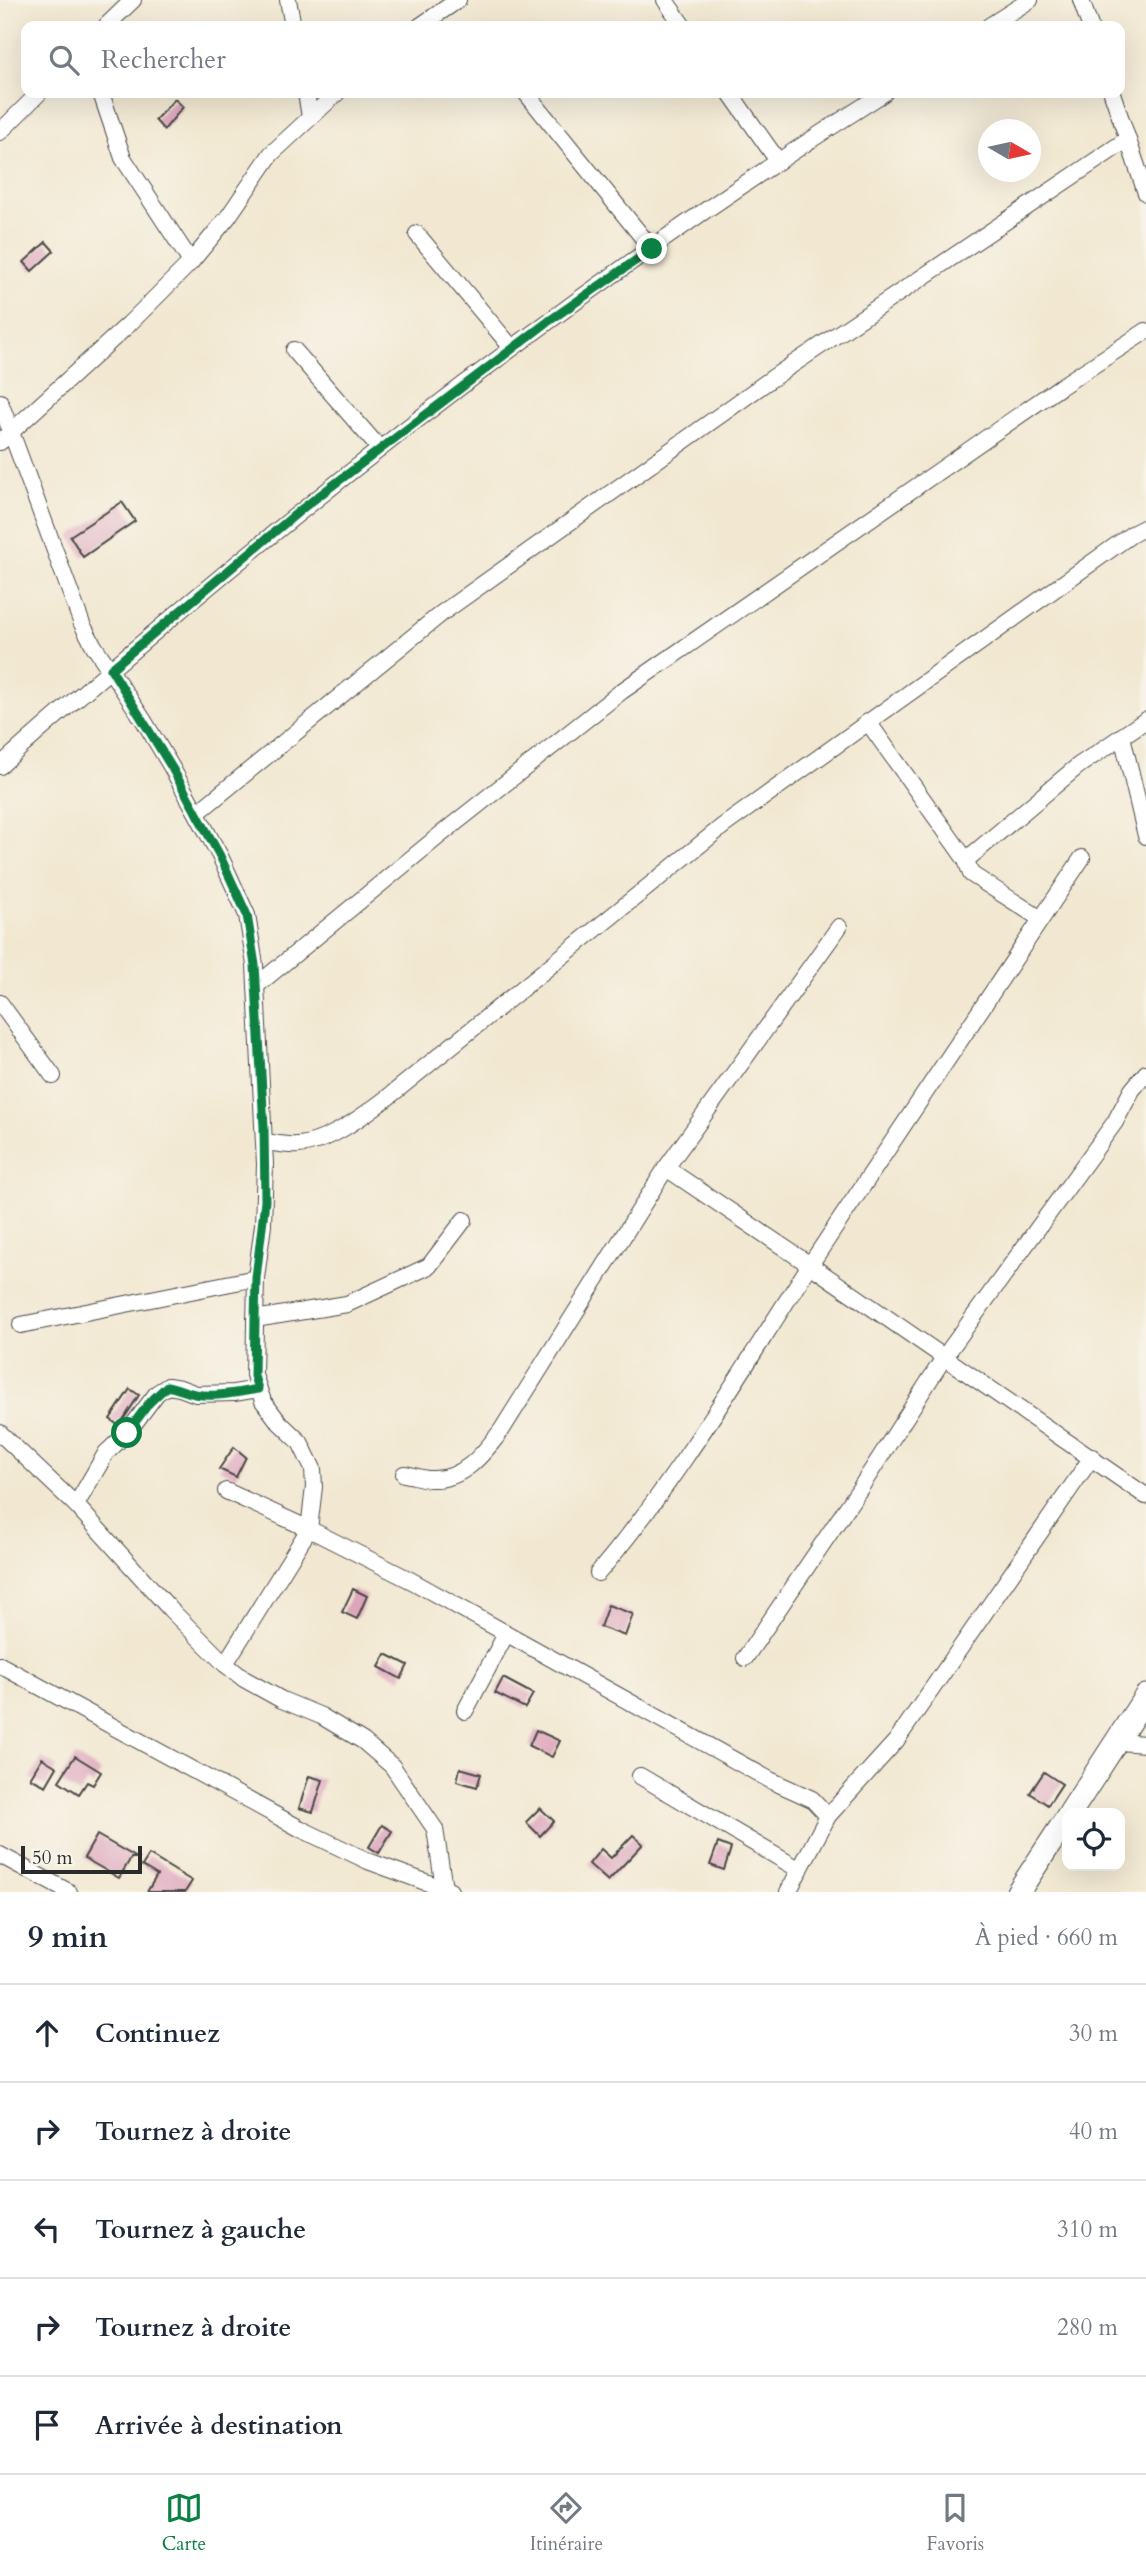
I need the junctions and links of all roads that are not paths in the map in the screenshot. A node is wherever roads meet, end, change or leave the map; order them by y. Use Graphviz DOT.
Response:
graph roads {
  1 [pos="133,0"];
  2 [pos="288,0"];
  3 [pos="458,0"];
  4 [pos="665,0"];
  5 [pos="1030,0"];
  6 [pos="1081,0"];
  7 [pos="111,21"];
  8 [pos="292,21"];
  9 [pos="427,21"];
  10 [pos="680,21"];
  11 [pos="997,21"];
  12 [pos="1088,21"];
  13 [pos="35,98"];
  14 [pos="103,98"];
  15 [pos="307,98"];
  16 [pos="331,98"];
  17 [pos="530,98"];
  18 [pos="734,98"];
  19 [pos="876,98"];
  20 [pos="1113,98"];
  21 [pos="310,117"];
  22 [pos="0,132"];
  23 [pos="1128,139"];
  24 [pos="778,161"];
  25 [pos="1146,193"];
  26 [pos="417,234"];
  27 [pos="652,249"];
  28 [pos="191,262"];
  29 [pos="1146,331"];
  30 [pos="512,348"];
  31 [pos="294,350"];
  32 [pos="0,402"];
  33 [pos="6,437"];
  34 [pos="380,449"];
  35 [pos="1146,527"];
  36 [pos="111,669"];
  37 [pos="1146,720"];
  38 [pos="868,722"];
  39 [pos="1122,736"];
  40 [pos="0,766"];
  41 [pos="197,813"];
  42 [pos="1146,836"];
  43 [pos="1082,858"];
  44 [pos="966,860"];
  45 [pos="1041,919"];
  46 [pos="839,927"];
  47 [pos="256,986"];
  48 [pos="0,1003"];
  49 [pos="1146,1073"];
  50 [pos="52,1076"];
  51 [pos="265,1142"];
  52 [pos="666,1168"];
  53 [pos="464,1220"];
  54 [pos="810,1265"];
  55 [pos="256,1278"];
  56 [pos="255,1319"];
  57 [pos="21,1325"];
  58 [pos="945,1356"];
  59 [pos="258,1389"];
  60 [pos="0,1433"];
  61 [pos="1091,1457"];
  62 [pos="404,1474"];
  63 [pos="226,1491"];
  64 [pos="1146,1496"];
  65 [pos="76,1505"];
  66 [pos="309,1529"];
  67 [pos="598,1573"];
  68 [pos="506,1634"];
  69 [pos="745,1658"];
  70 [pos="225,1664"];
  71 [pos="0,1665"];
  72 [pos="1146,1696"];
  73 [pos="465,1711"];
  74 [pos="1118,1742"];
  75 [pos="1146,1744"];
  76 [pos="640,1776"];
  77 [pos="1073,1808"];
  78 [pos="828,1816"];
  79 [pos="1062,1826"];
  80 [pos="0,1855"];
  81 [pos="800,1870"];
  82 [pos="448,1890"];
  83 [pos="69,1892"];
  84 [pos="788,1892"];
  85 [pos="1018,1892"];
  1 -- 7 [label="street"];
  2 -- 8 [label="street"];
  3 -- 9 [label="street"];
  4 -- 10 [label="street"];
  5 -- 11 [label="street"];
  6 -- 12 [label="street"];
  13 -- 22 [label="street"];
  14 -- 28 [label="street"];
  15 -- 21 [label="street"];
  16 -- 21 [label="street"];
  17 -- 27 [label="street"];
  18 -- 24 [label="street"];
  19 -- 24 [label="street"];
  20 -- 23 [label="street"];
  21 -- 28 [label="street"];
  23 -- 25 [label="street"];
  23 -- 41 [label="street"];
  24 -- 27 [label="street"];
  26 -- 30 [label="street"];
  27 -- 30 [label="street"];
  28 -- 33 [label="street"];
  29 -- 47 [label="street"];
  30 -- 34 [label="street"];
  31 -- 34 [label="street"];
  32 -- 33 [label="street"];
  33 -- 36 [label="street"];
  34 -- 36 [label="street"];
  35 -- 38 [label="street"];
  36 -- 40 [label="street"];
  36 -- 41 [label="street"];
  37 -- 39 [label="street"];
  38 -- 44 [label="street"];
  38 -- 51 [label="street"];
  39 -- 42 [label="street"];
  39 -- 44 [label="street"];
  41 -- 47 [label="street"];
  43 -- 45 [label="street"];
  44 -- 45 [label="street"];
  45 -- 54 [label="street"];
  46 -- 52 [label="street"];
  47 -- 51 [label="street"];
  48 -- 50 [label="street"];
  49 -- 58 [label="street"];
  51 -- 55 [label="street"];
  52 -- 54 [label="street"];
  52 -- 62 [label="street"];
  53 -- 56 [label="street"];
  54 -- 58 [label="street"];
  54 -- 67 [label="street"];
  55 -- 56 [label="street"];
  55 -- 57 [label="street"];
  56 -- 59 [label="street"];
  58 -- 61 [label="street"];
  58 -- 69 [label="street"];
  59 -- 65 [label="street"];
  59 -- 66 [label="street"];
  60 -- 65 [label="street"];
  61 -- 64 [label="street"];
  61 -- 78 [label="street"];
  63 -- 66 [label="street"];
  65 -- 70 [label="street"];
  66 -- 68 [label="street"];
  66 -- 70 [label="street"];
  68 -- 73 [label="street"];
  68 -- 78 [label="street"];
  70 -- 82 [label="street"];
  71 -- 82 [label="street"];
  72 -- 74 [label="main road"];
  74 -- 75 [label="street"];
  74 -- 77 [label="main road"];
  76 -- 81 [label="street"];
  78 -- 81 [label="street"];
  79 -- 85 [label="main road"];
  80 -- 83 [label="street"];
  81 -- 84 [label="street"];
}
